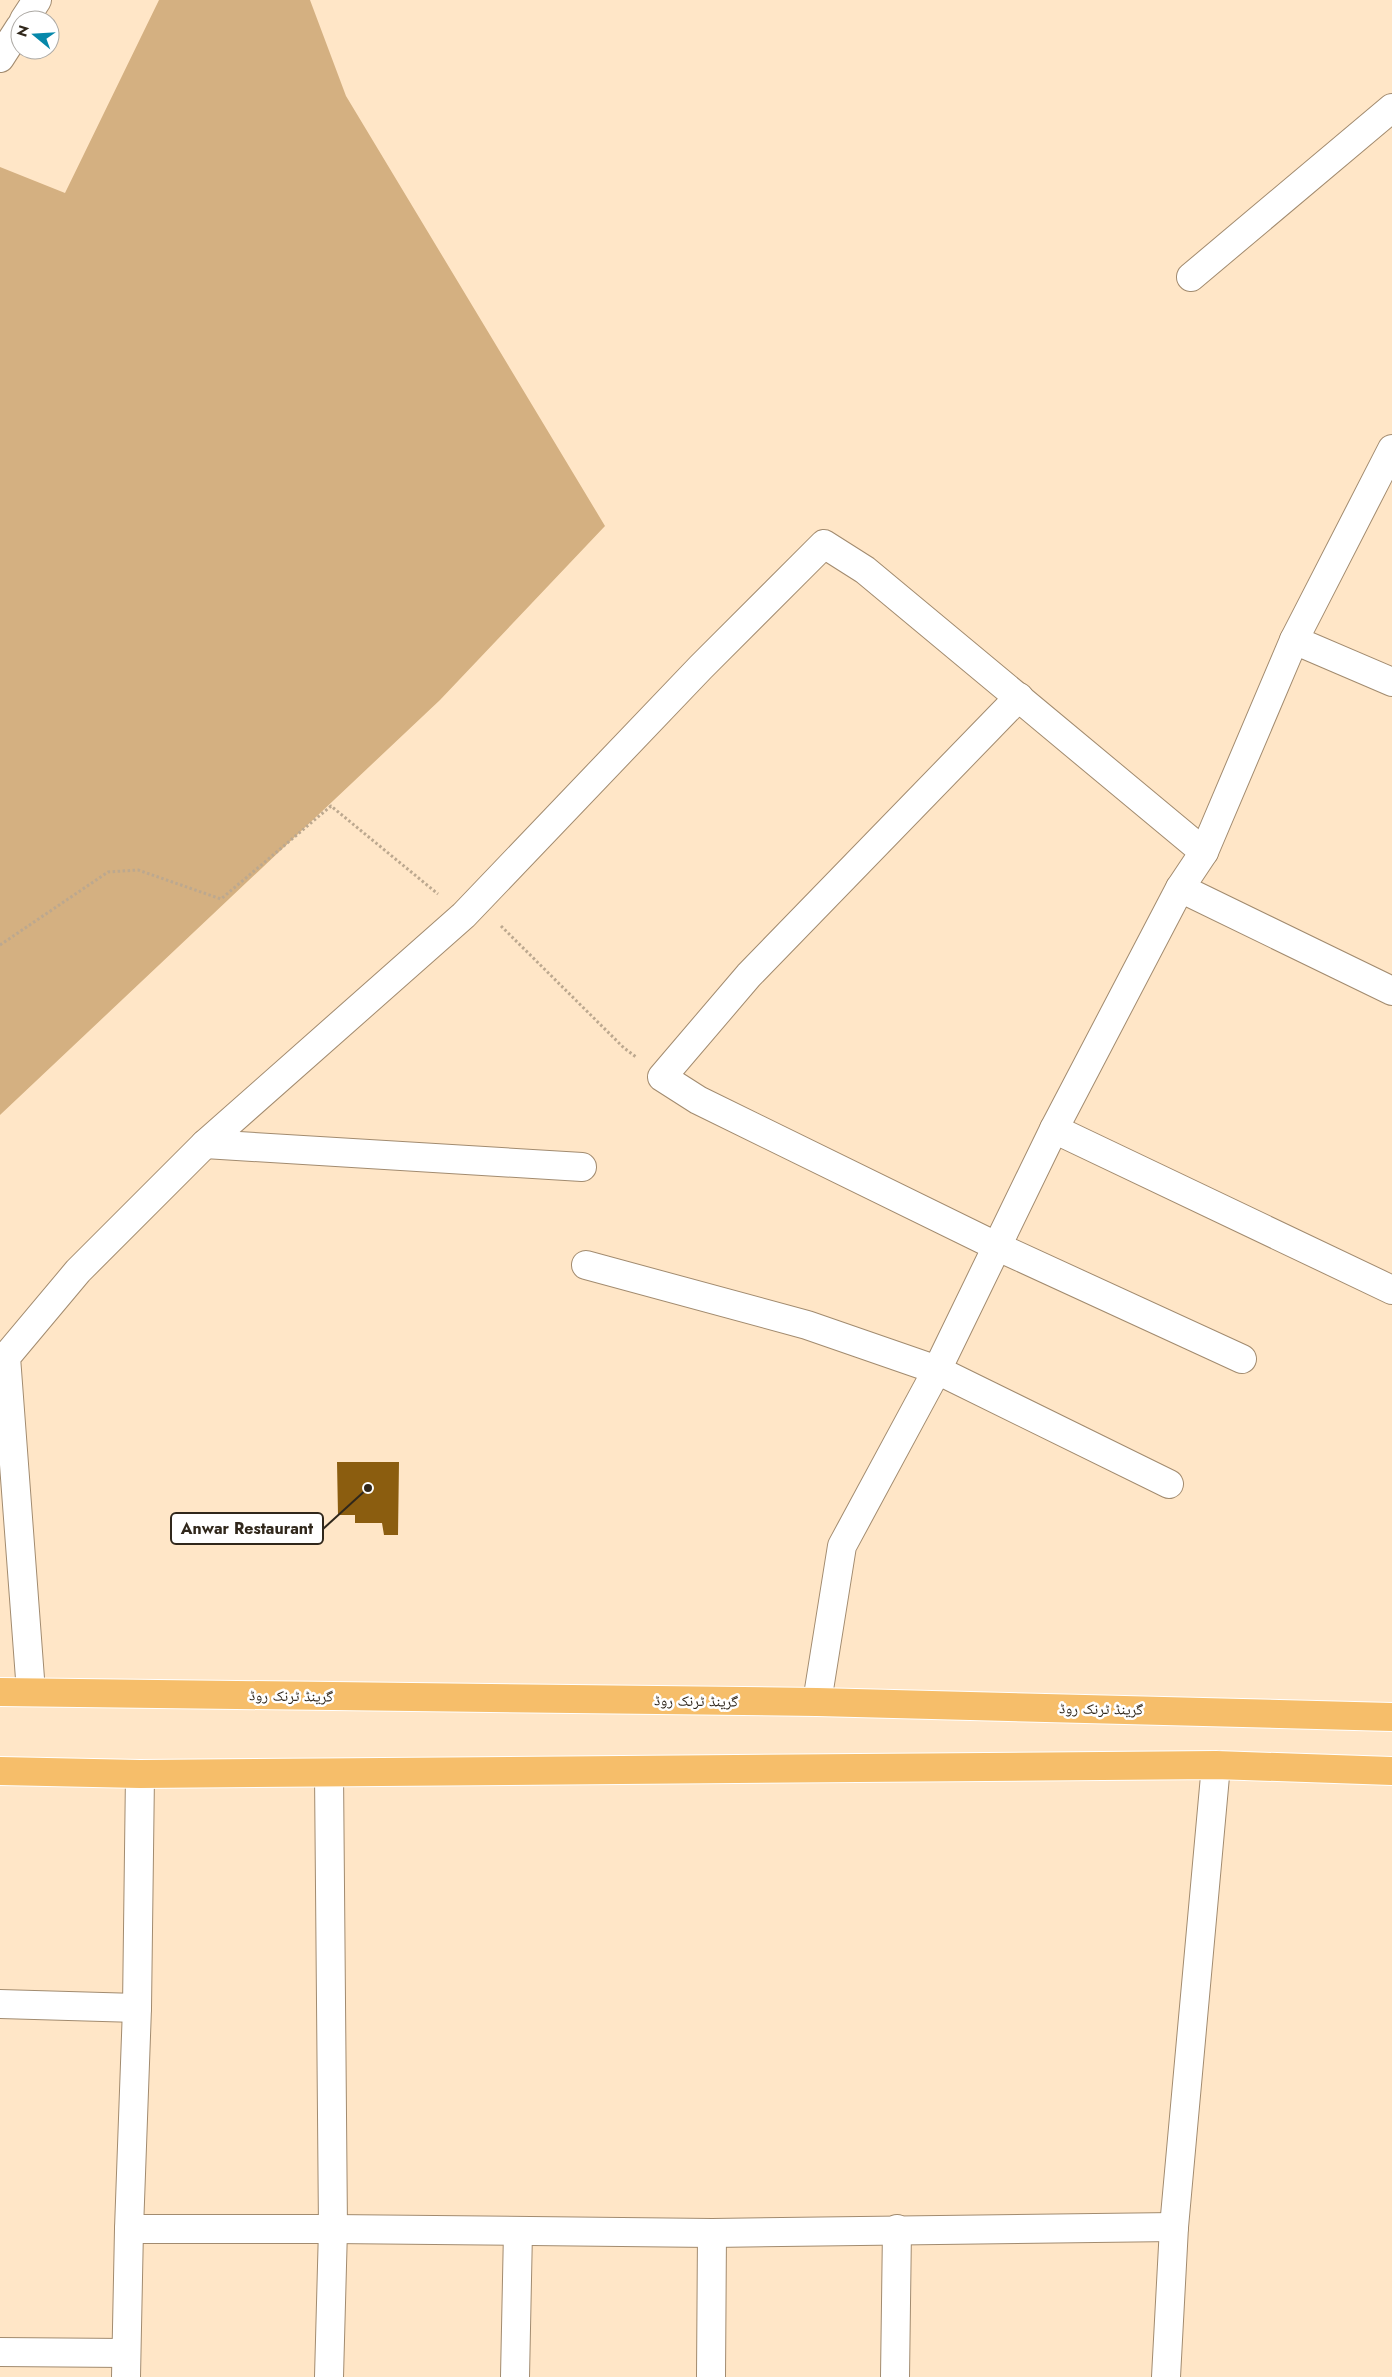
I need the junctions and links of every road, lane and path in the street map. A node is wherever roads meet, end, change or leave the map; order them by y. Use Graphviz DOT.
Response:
graph roads {
  1 [pos="10,42"];
  2 [pos="0,58"];
  3 [pos="1392,108"];
  4 [pos="1190,277"];
  5 [pos="1392,450"];
  6 [pos="1294,640"];
  7 [pos="1392,682"];
  8 [pos="1019,697"];
  9 [pos="1204,852"];
  10 [pos="1180,888"];
  11 [pos="470,909"];
  12 [pos="0,945"];
  13 [pos="1392,991"];
  14 [pos="662,1077"];
  15 [pos="1054,1129"];
  16 [pos="205,1144"];
  17 [pos="582,1167"];
  18 [pos="996,1246"];
  19 [pos="586,1265"];
  20 [pos="1392,1290"];
  21 [pos="1242,1359"];
  22 [pos="937,1370"];
  23 [pos="1169,1484"];
  24 [pos="0,1692"];
  25 [pos="31,1692"];
  26 [pos="817,1702"];
  27 [pos="1392,1717"];
  28 [pos="1216,1765"];
  29 [pos="1392,1771"];
  30 [pos="0,1772"];
  31 [pos="329,1773"];
  32 [pos="140,1774"];
  33 [pos="0,2004"];
  34 [pos="137,2008"];
  35 [pos="1174,2227"];
  36 [pos="130,2229"];
  37 [pos="333,2229"];
  38 [pos="897,2230"];
  39 [pos="518,2231"];
  40 [pos="712,2234"];
  41 [pos="0,2352"];
  42 [pos="126,2365"];
  43 [pos="329,2377"];
  44 [pos="516,2377"];
  45 [pos="710,2377"];
  46 [pos="895,2377"];
  47 [pos="1166,2377"];
  1 -- 2 [label="street"];
  3 -- 4 [label="street"];
  5 -- 6 [label="street"];
  6 -- 7 [label="street"];
  6 -- 9 [label="street"];
  8 -- 9 [label="street"];
  8 -- 11 [label="street"];
  8 -- 14 [label="street"];
  9 -- 10 [label="street"];
  10 -- 13 [label="street"];
  10 -- 15 [label="street"];
  11 -- 12 [label="path"];
  11 -- 14 [label="path"];
  11 -- 16 [label="street"];
  14 -- 18 [label="street"];
  15 -- 18 [label="street"];
  15 -- 20 [label="street"];
  16 -- 17 [label="street"];
  16 -- 25 [label="street"];
  18 -- 21 [label="street"];
  18 -- 22 [label="street"];
  19 -- 22 [label="street"];
  22 -- 23 [label="street"];
  22 -- 26 [label="street"];
  24 -- 25 [label="highway, گرینڈ ٹرنک روڈ"];
  25 -- 26 [label="highway, گرینڈ ٹرنک روڈ"];
  26 -- 27 [label="highway, گرینڈ ٹرنک روڈ"];
  28 -- 29 [label="highway"];
  28 -- 31 [label="highway"];
  28 -- 35 [label="street"];
  30 -- 32 [label="highway"];
  31 -- 32 [label="highway"];
  31 -- 37 [label="street"];
  32 -- 34 [label="street"];
  33 -- 34 [label="street"];
  34 -- 36 [label="street"];
  35 -- 38 [label="street"];
  35 -- 47 [label="street"];
  36 -- 37 [label="street"];
  36 -- 42 [label="street"];
  37 -- 39 [label="street"];
  37 -- 43 [label="street"];
  38 -- 40 [label="street"];
  38 -- 46 [label="street"];
  39 -- 40 [label="street"];
  39 -- 44 [label="street"];
  40 -- 45 [label="street"];
  41 -- 42 [label="street"];
}
